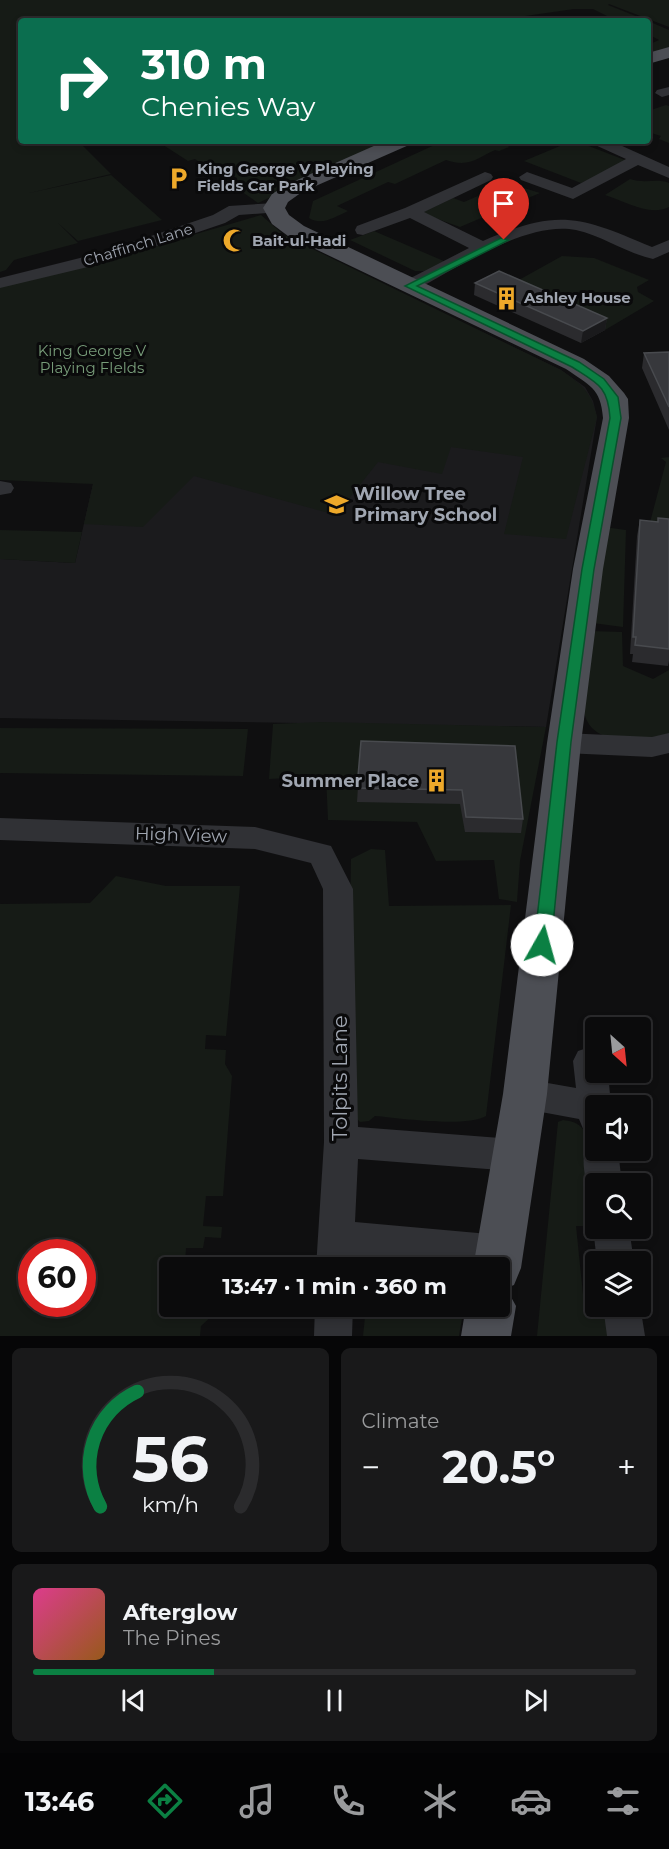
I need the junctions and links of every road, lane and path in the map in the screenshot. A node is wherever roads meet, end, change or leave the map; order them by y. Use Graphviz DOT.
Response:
graph roads {
  1 [pos="669,52"];
  2 [pos="651,58"];
  3 [pos="395,144"];
  4 [pos="605,144"];
  5 [pos="639,159"];
  6 [pos="669,172"];
  7 [pos="485,177"];
  8 [pos="526,177"];
  9 [pos="274,208"];
  10 [pos="411,212"];
  11 [pos="363,230"];
  12 [pos="669,245"];
  13 [pos="483,249"];
  14 [pos="661,257"];
  15 [pos="0,283"];
  16 [pos="409,286"];
  17 [pos="564,742"];
  18 [pos="669,743"];
  19 [pos="0,830"];
  20 [pos="338,889"];
  21 [pos="525,1094"];
  22 [pos="585,1111"];
  23 [pos="341,1142"];
  24 [pos="514,1155"];
  25 [pos="336,1253"];
  26 [pos="429,1257"];
  27 [pos="499,1257"];
  28 [pos="334,1317"];
  29 [pos="489,1317"];
  30 [pos="623,1317"];
  31 [pos="333,1336"];
  32 [pos="486,1336"];
  33 [pos="626,1336"];
  1 -- 2 [label="main road"];
  3 -- 9 [label="main road"];
  4 -- 5 [label="street"];
  5 -- 6 [label="street"];
  5 -- 8 [label="street"];
  7 -- 10 [label="street"];
  9 -- 15 [label="street, Chaffinch Lane"];
  9 -- 16 [label="main road"];
  10 -- 11 [label="street"];
  10 -- 13 [label="street"];
  12 -- 14 [label="street"];
  13 -- 14 [label="street"];
  13 -- 16 [label="street"];
  16 -- 17 [label="main road"];
  17 -- 18 [label="street"];
  17 -- 21 [label="main road"];
  19 -- 20 [label="street, High View"];
  20 -- 23 [label="street, Tolpits Lane"];
  21 -- 22 [label="street"];
  21 -- 24 [label="main road"];
  23 -- 24 [label="street"];
  23 -- 25 [label="street, Tolpits Lane"];
  24 -- 27 [label="main road"];
  25 -- 26 [label="street"];
  28 -- 31 [label="street"];
  29 -- 32 [label="main road"];
  30 -- 33 [label="street"];
}
